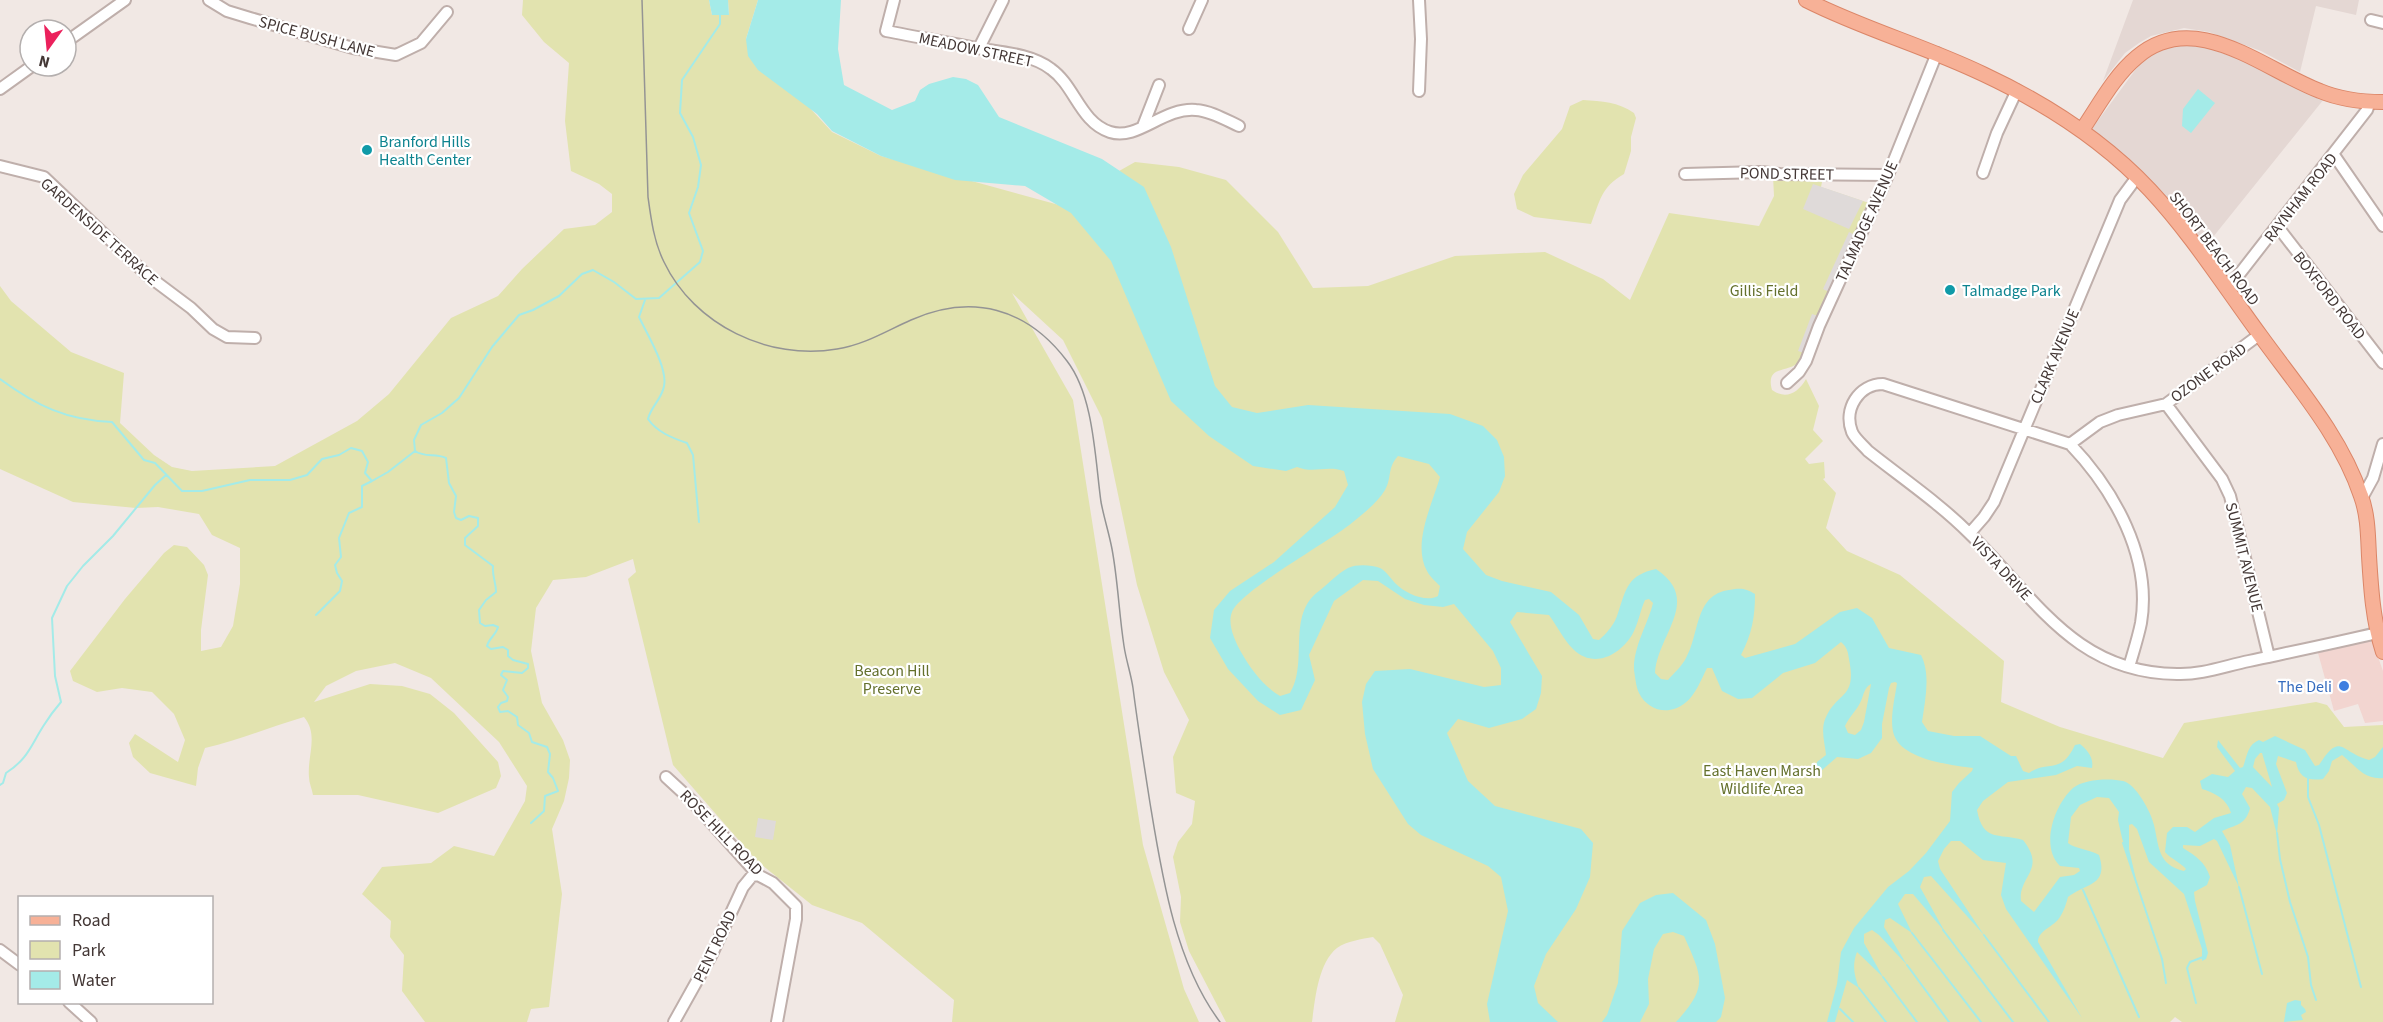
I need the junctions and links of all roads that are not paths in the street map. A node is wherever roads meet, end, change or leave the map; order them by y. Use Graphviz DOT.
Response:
graph roads {
  1 [pos="125,0"];
  2 [pos="209,0"];
  3 [pos="894,0"];
  4 [pos="1003,0"];
  5 [pos="1202,0"];
  6 [pos="1419,0"];
  7 [pos="1806,0"];
  8 [pos="447,12"];
  9 [pos="2371,20"];
  10 [pos="2383,23"];
  11 [pos="1188,29"];
  12 [pos="78,33"];
  13 [pos="979,48"];
  14 [pos="1937,53"];
  15 [pos="18,76"];
  16 [pos="1159,85"];
  17 [pos="0,89"];
  18 [pos="2017,90"];
  19 [pos="1419,91"];
  20 [pos="2377,102"];
  21 [pos="1143,126"];
  22 [pos="1239,126"];
  23 [pos="2082,130"];
  24 [pos="2334,155"];
  25 [pos="0,166"];
  26 [pos="1983,173"];
  27 [pos="1685,174"];
  28 [pos="1888,175"];
  29 [pos="2137,177"];
  30 [pos="2278,226"];
  31 [pos="2383,226"];
  32 [pos="2227,290"];
  33 [pos="2259,334"];
  34 [pos="255,338"];
  35 [pos="2383,363"];
  36 [pos="1787,383"];
  37 [pos="2166,404"];
  38 [pos="2023,429"];
  39 [pos="2070,444"];
  40 [pos="2383,444"];
  41 [pos="2362,498"];
  42 [pos="1970,533"];
  43 [pos="2378,633"];
  44 [pos="2383,652"];
  45 [pos="2269,657"];
  46 [pos="2129,667"];
  47 [pos="666,777"];
  48 [pos="758,875"];
  49 [pos="0,950"];
  50 [pos="18,964"];
  51 [pos="71,1004"];
  52 [pos="91,1022"];
  53 [pos="674,1022"];
  54 [pos="777,1022"];
  1 -- 12 [label="street"];
  2 -- 8 [label="street, SPICE BUSH LANE"];
  3 -- 13 [label="street, MEADOW STREET"];
  4 -- 13 [label="street"];
  5 -- 11 [label="street"];
  6 -- 19 [label="street"];
  7 -- 14 [label="main road, SHORT BEACH ROAD"];
  9 -- 10 [label="street"];
  13 -- 21 [label="street, MEADOW STREET"];
  14 -- 18 [label="main road, SHORT BEACH ROAD"];
  14 -- 28 [label="street, TALMADGE AVENUE"];
  15 -- 17 [label="street"];
  16 -- 21 [label="street"];
  18 -- 23 [label="main road, SHORT BEACH ROAD"];
  18 -- 26 [label="street"];
  20 -- 23 [label="main road"];
  20 -- 24 [label="street, RAYNHAM ROAD"];
  21 -- 22 [label="street, MEADOW STREET"];
  23 -- 29 [label="main road, SHORT BEACH ROAD"];
  24 -- 30 [label="street, RAYNHAM ROAD"];
  24 -- 31 [label="street"];
  25 -- 34 [label="street, GARDENSIDE TERRACE"];
  27 -- 28 [label="street, POND STREET"];
  28 -- 36 [label="street, TALMADGE AVENUE"];
  29 -- 32 [label="main road, SHORT BEACH ROAD"];
  29 -- 38 [label="street, CLARK AVENUE"];
  30 -- 32 [label="street, RAYNHAM ROAD"];
  30 -- 35 [label="street, BOXFORD ROAD"];
  32 -- 33 [label="main road, SHORT BEACH ROAD"];
  33 -- 37 [label="street, OZONE ROAD"];
  33 -- 41 [label="main road, SHORT BEACH ROAD"];
  37 -- 39 [label="street, OZONE ROAD"];
  37 -- 45 [label="street, SUMMIT AVENUE"];
  38 -- 39 [label="street"];
  38 -- 42 [label="street, CLARK AVENUE"];
  38 -- 42 [label="street, VISTA DRIVE"];
  39 -- 46 [label="street"];
  40 -- 41 [label="street"];
  41 -- 43 [label="main road, SHORT BEACH ROAD"];
  42 -- 46 [label="street, VISTA DRIVE"];
  43 -- 44 [label="main road, SHORT BEACH ROAD"];
  43 -- 45 [label="street, VISTA DRIVE"];
  45 -- 46 [label="street, VISTA DRIVE"];
  47 -- 48 [label="street, ROSE HILL ROAD"];
  48 -- 53 [label="street, PENT ROAD"];
  48 -- 54 [label="street, ROSE HILL ROAD"];
  49 -- 50 [label="street"];
  51 -- 52 [label="street"];
}
